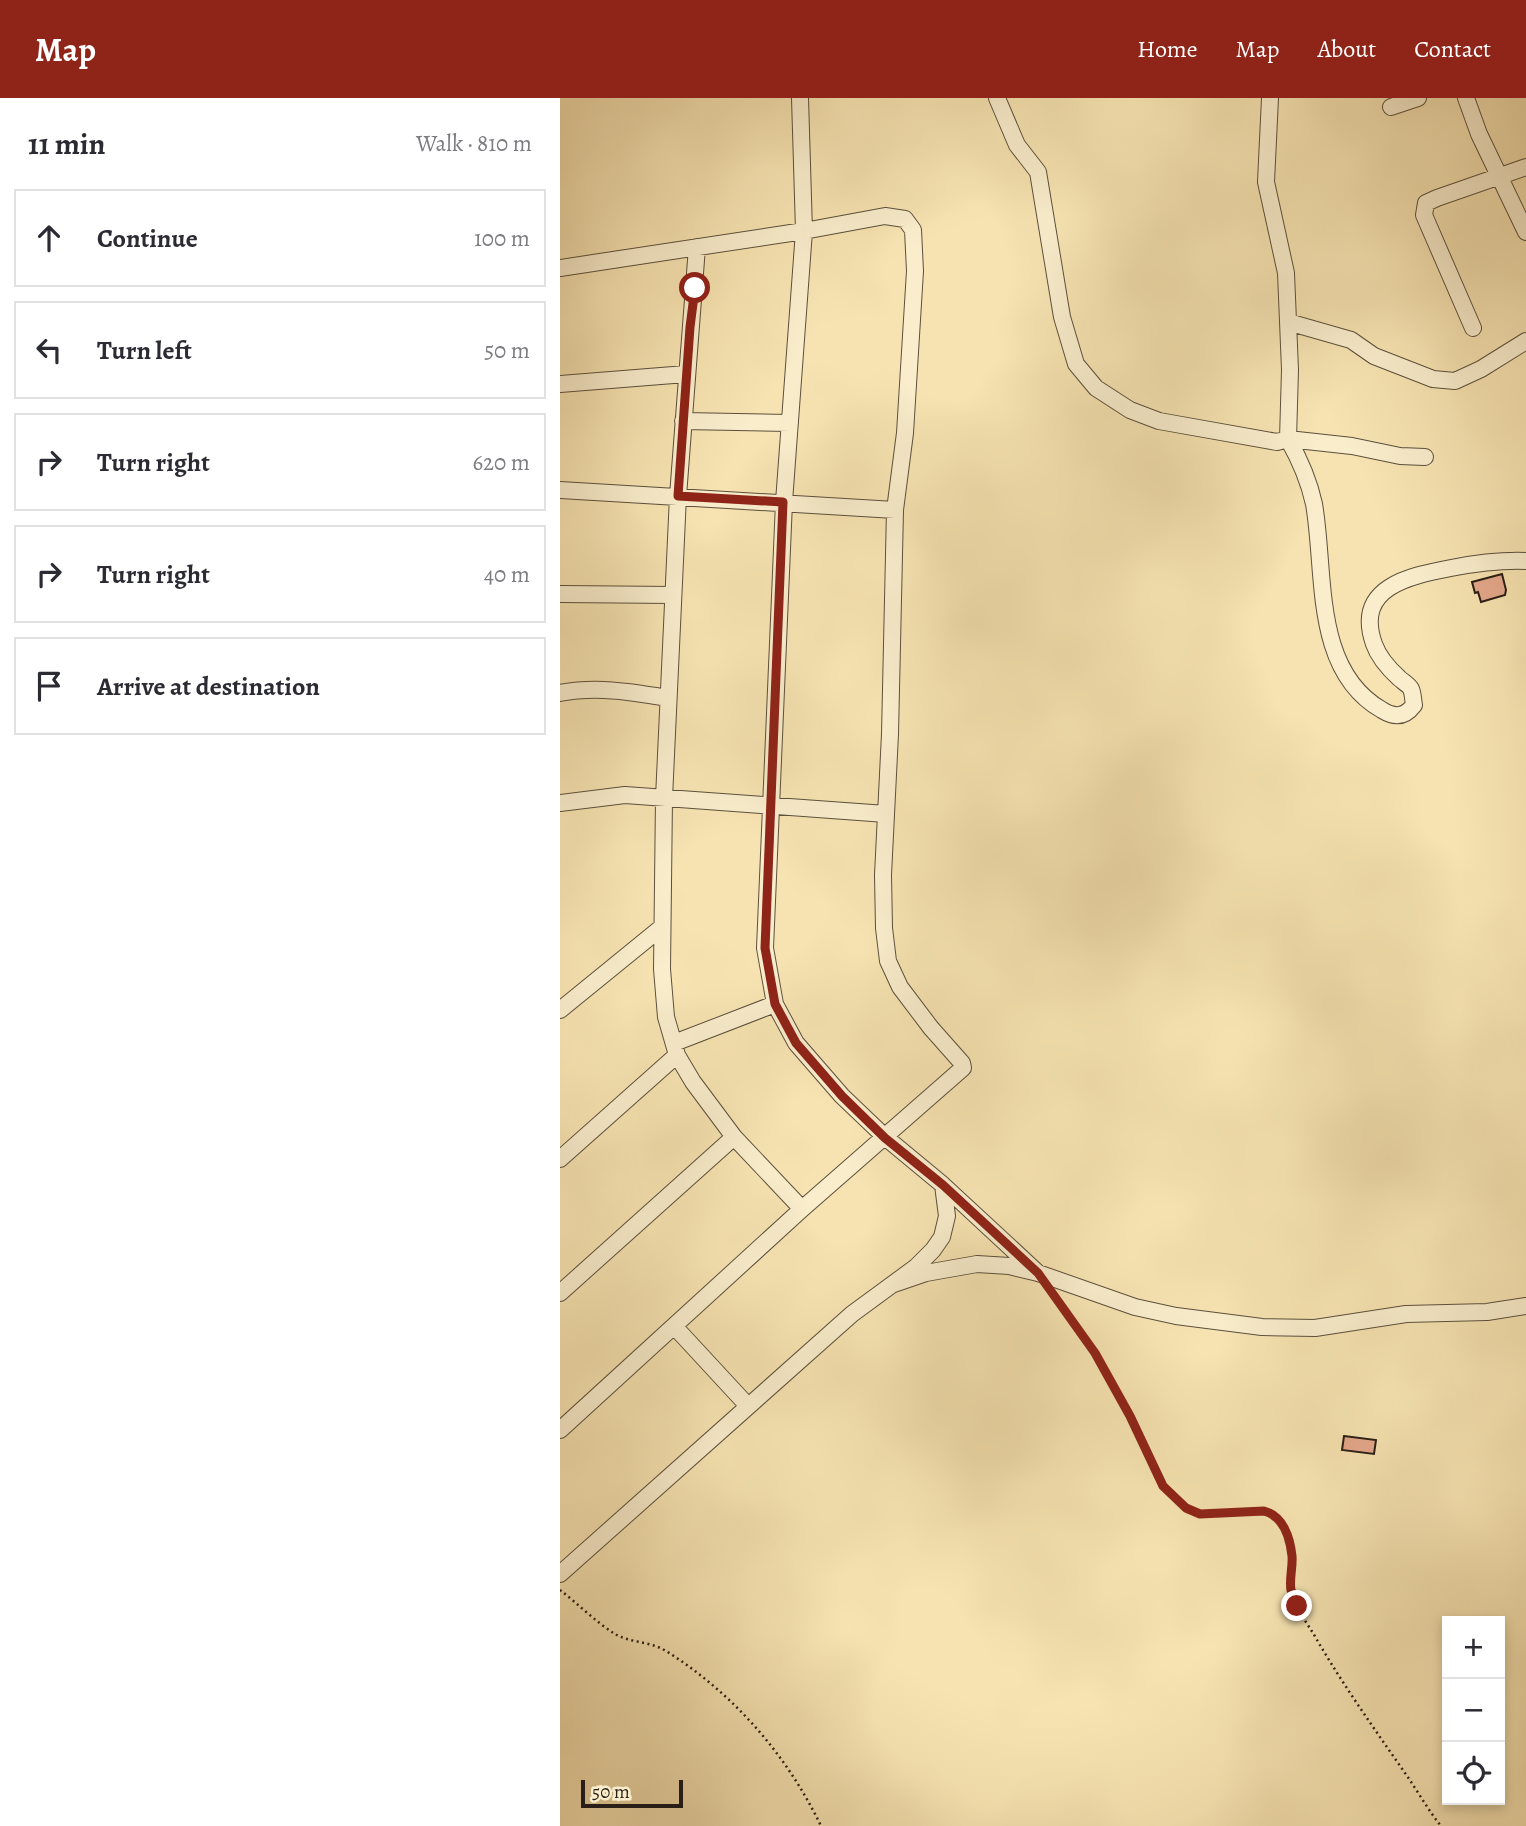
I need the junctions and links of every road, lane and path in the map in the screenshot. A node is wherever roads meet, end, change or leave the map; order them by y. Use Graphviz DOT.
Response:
graph roads {
  1 [pos="800,98"];
  2 [pos="997,98"];
  3 [pos="1270,98"];
  4 [pos="1418,98"];
  5 [pos="1466,98"];
  6 [pos="1391,107"];
  7 [pos="1526,167"];
  8 [pos="1499,176"];
  9 [pos="804,231"];
  10 [pos="1526,232"];
  11 [pos="697,247"];
  12 [pos="560,268"];
  13 [pos="1288,322"];
  14 [pos="1473,328"];
  15 [pos="1526,341"];
  16 [pos="686,374"];
  17 [pos="560,384"];
  18 [pos="683,421"];
  19 [pos="790,423"];
  20 [pos="1288,439"];
  21 [pos="1425,457"];
  22 [pos="560,490"];
  23 [pos="678,496"];
  24 [pos="783,502"];
  25 [pos="895,510"];
  26 [pos="1526,561"];
  27 [pos="560,594"];
  28 [pos="673,595"];
  29 [pos="560,692"];
  30 [pos="668,698"];
  31 [pos="664,798"];
  32 [pos="560,803"];
  33 [pos="772,804"];
  34 [pos="887,814"];
  35 [pos="662,927"];
  36 [pos="775,1004"];
  37 [pos="560,1010"];
  38 [pos="675,1049"];
  39 [pos="734,1137"];
  40 [pos="885,1138"];
  41 [pos="560,1159"];
  42 [pos="943,1185"];
  43 [pos="802,1209"];
  44 [pos="1038,1273"];
  45 [pos="894,1284"];
  46 [pos="560,1293"];
  47 [pos="1526,1306"];
  48 [pos="674,1326"];
  49 [pos="748,1406"];
  50 [pos="560,1430"];
  51 [pos="560,1573"];
  52 [pos="560,1590"];
  53 [pos="821,1826"];
  54 [pos="1441,1826"];
  1 -- 9 [label="street"];
  2 -- 20 [label="street"];
  3 -- 13 [label="street"];
  4 -- 6 [label="street"];
  5 -- 8 [label="street"];
  7 -- 8 [label="street"];
  8 -- 10 [label="street"];
  8 -- 14 [label="street"];
  9 -- 11 [label="street"];
  9 -- 19 [label="street"];
  9 -- 25 [label="street"];
  11 -- 12 [label="street"];
  11 -- 16 [label="street"];
  13 -- 15 [label="street"];
  13 -- 20 [label="street"];
  16 -- 17 [label="street"];
  16 -- 18 [label="street"];
  18 -- 19 [label="street"];
  18 -- 23 [label="street"];
  19 -- 24 [label="street"];
  20 -- 21 [label="street"];
  20 -- 26 [label="street"];
  22 -- 23 [label="street"];
  23 -- 24 [label="street"];
  23 -- 28 [label="street"];
  24 -- 25 [label="street"];
  24 -- 33 [label="street"];
  25 -- 34 [label="street"];
  27 -- 28 [label="street"];
  28 -- 30 [label="street"];
  29 -- 30 [label="street"];
  30 -- 31 [label="street"];
  31 -- 32 [label="street"];
  31 -- 33 [label="street"];
  31 -- 35 [label="street"];
  33 -- 34 [label="street"];
  33 -- 36 [label="street"];
  34 -- 40 [label="street"];
  35 -- 37 [label="street"];
  35 -- 38 [label="street"];
  36 -- 38 [label="street"];
  36 -- 40 [label="street"];
  38 -- 39 [label="street"];
  38 -- 41 [label="street"];
  39 -- 43 [label="street"];
  39 -- 46 [label="street"];
  40 -- 42 [label="street"];
  40 -- 43 [label="street"];
  42 -- 44 [label="street"];
  42 -- 45 [label="street"];
  43 -- 48 [label="street"];
  44 -- 45 [label="street"];
  44 -- 47 [label="street"];
  44 -- 54 [label="path"];
  45 -- 49 [label="street"];
  48 -- 49 [label="street"];
  48 -- 50 [label="street"];
  49 -- 51 [label="street"];
  52 -- 53 [label="path"];
}
